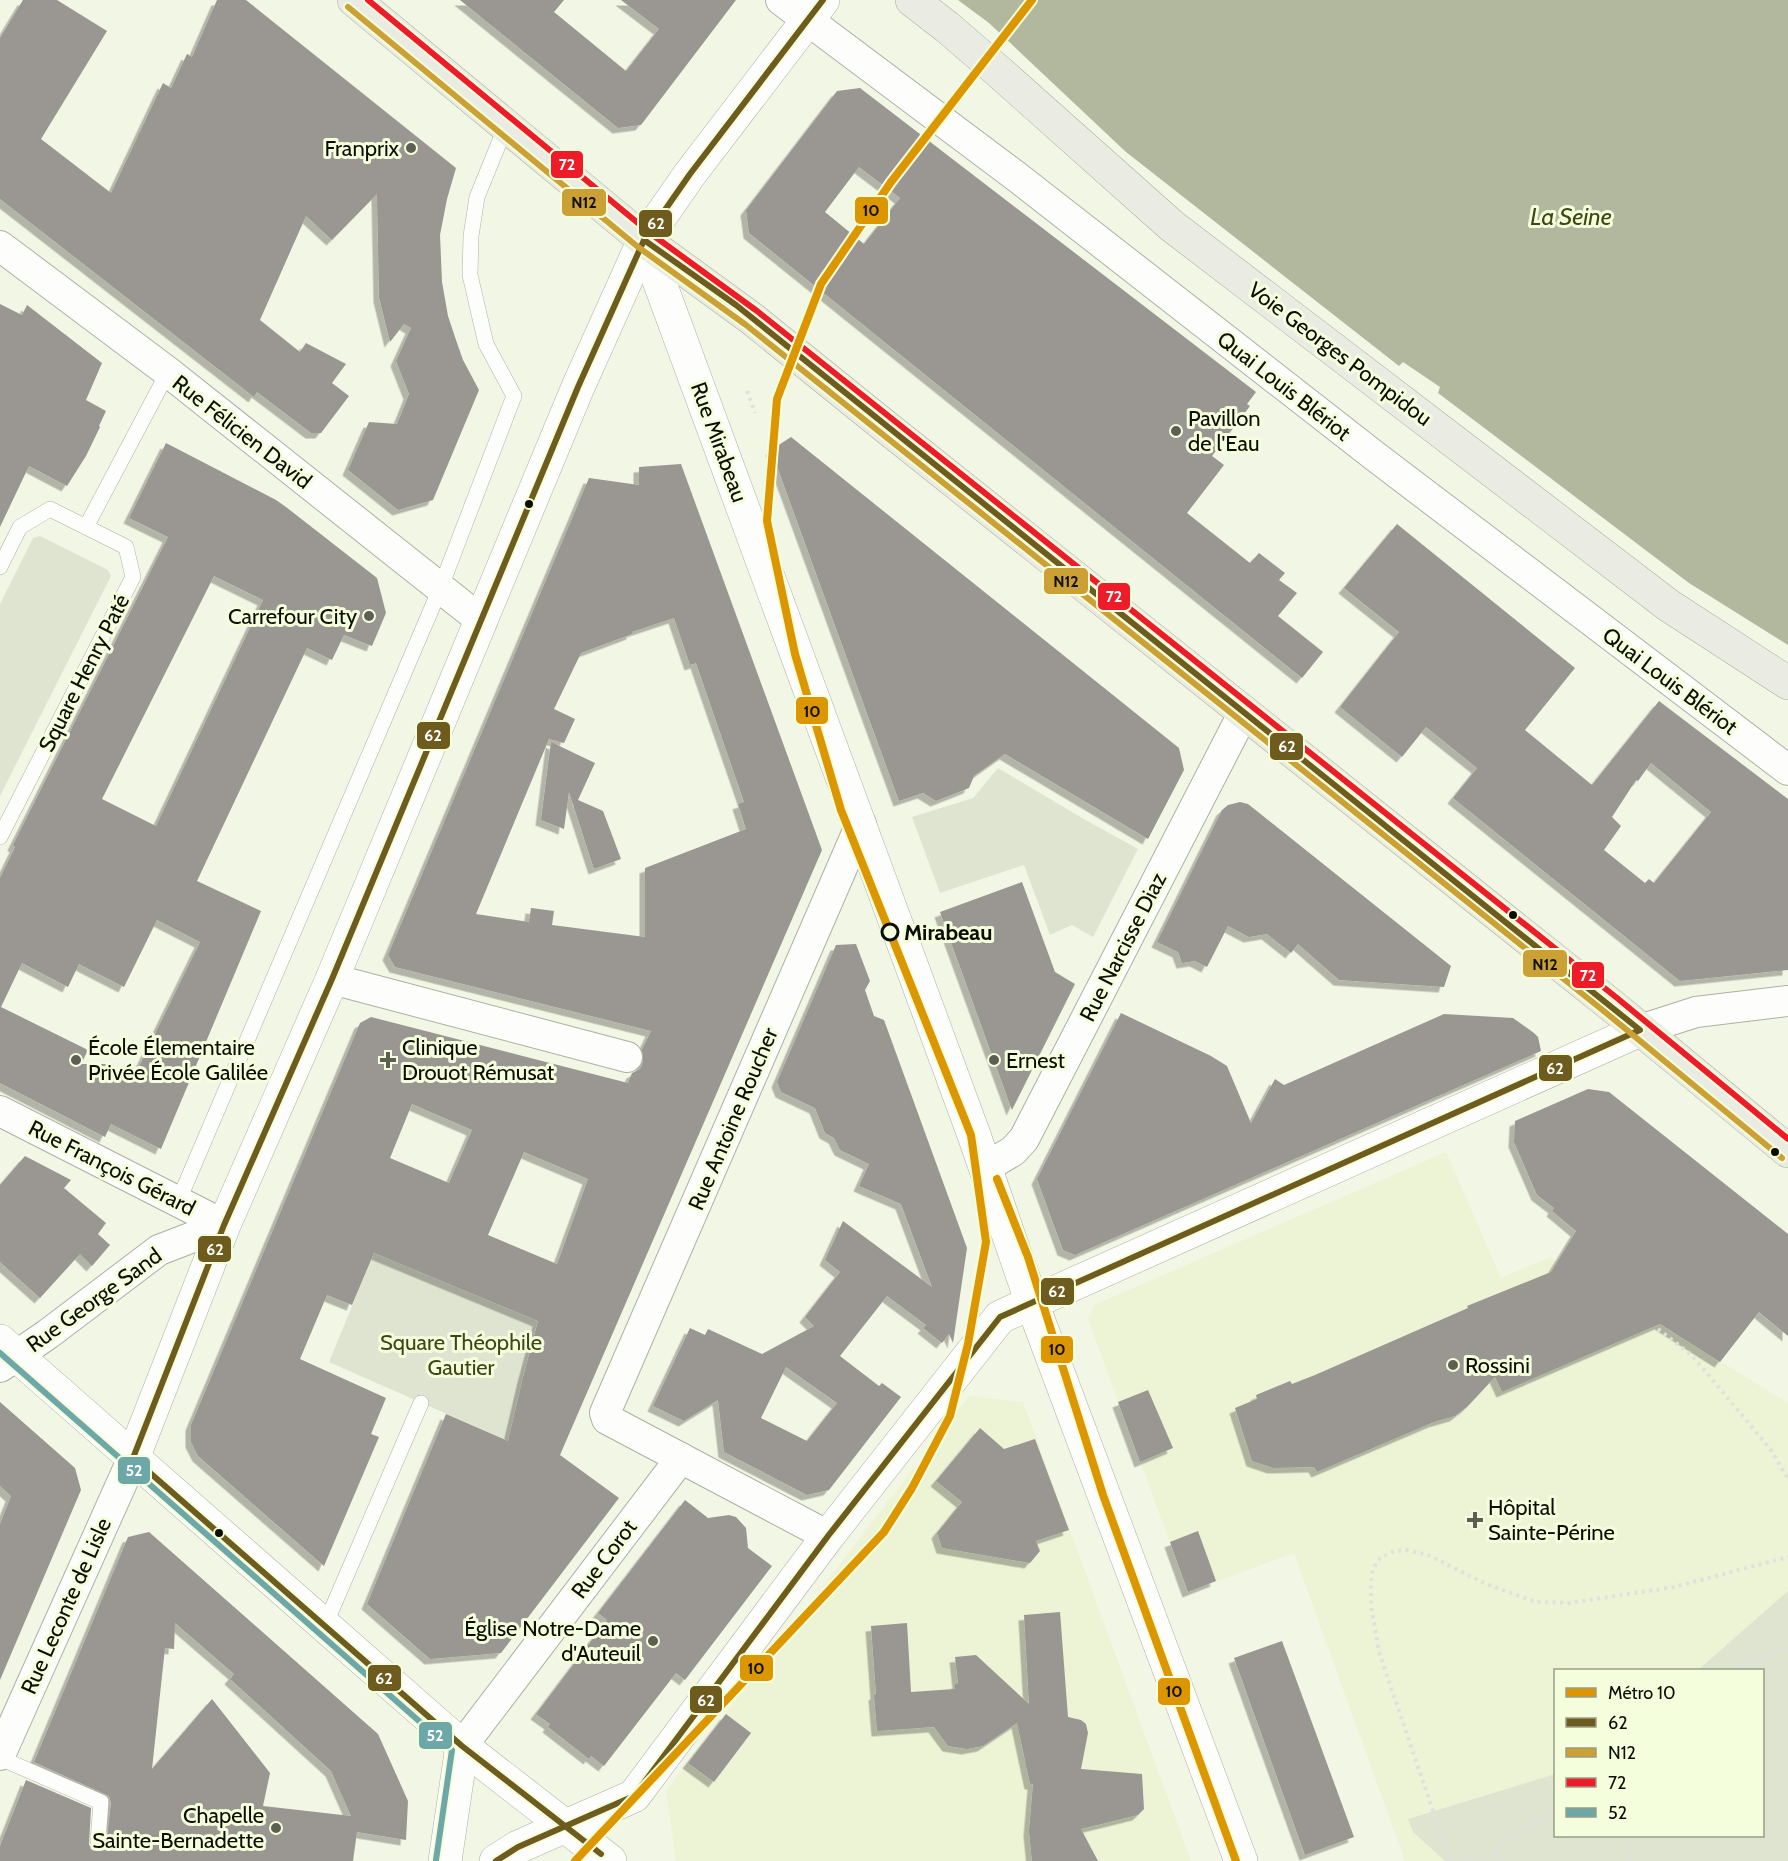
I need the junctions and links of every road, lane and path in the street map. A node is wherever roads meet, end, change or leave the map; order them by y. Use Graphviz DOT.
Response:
graph roads {
  1 [pos="354,0"];
  2 [pos="782,0"];
  3 [pos="912,0"];
  4 [pos="815,10"];
  5 [pos="506,126"];
  6 [pos="644,240"];
  7 [pos="0,246"];
  8 [pos="168,372"];
  9 [pos="747,391"];
  10 [pos="755,413"];
  11 [pos="86,527"];
  12 [pos="0,567"];
  13 [pos="441,589"];
  14 [pos="482,621"];
  15 [pos="1732,647"];
  16 [pos="1788,683"];
  17 [pos="1788,704"];
  18 [pos="1244,712"];
  19 [pos="1788,770"];
  20 [pos="861,824"];
  21 [pos="0,837"];
  22 [pos="332,979"];
  23 [pos="1788,1001"];
  24 [pos="1640,1030"];
  25 [pos="627,1057"];
  26 [pos="0,1111"];
  27 [pos="1788,1151"];
  28 [pos="986,1167"];
  29 [pos="178,1202"];
  30 [pos="224,1225"];
  31 [pos="1032,1303"];
  32 [pos="1658,1329"];
  33 [pos="5,1355"];
  34 [pos="421,1403"];
  35 [pos="133,1458"];
  36 [pos="681,1458"];
  37 [pos="1788,1479"];
  38 [pos="828,1536"];
  39 [pos="1788,1557"];
  40 [pos="325,1625"];
  41 [pos="1788,1648"];
  42 [pos="1739,1669"];
  43 [pos="462,1746"];
  44 [pos="0,1756"];
  45 [pos="1554,1810"];
  46 [pos="565,1826"];
  47 [pos="1626,1837"];
  48 [pos="98,1841"];
  49 [pos="1495,1854"];
  50 [pos="445,1861"];
  51 [pos="496,1861"];
  52 [pos="610,1861"];
  53 [pos="1240,1861"];
  54 [pos="1450,1861"];
  55 [pos="1463,1861"];
  56 [pos="1502,1861"];
  57 [pos="1630,1861"];
  1 -- 5 [label="main road"];
  2 -- 4 [label="street, Quai Louis Blériot"];
  3 -- 15 [label="main road, Voie Georges Pompidou"];
  4 -- 6 [label="street"];
  4 -- 19 [label="street, Quai Louis Blériot"];
  5 -- 6 [label="main road"];
  5 -- 13 [label="lane"];
  6 -- 14 [label="street"];
  6 -- 18 [label="main road"];
  6 -- 20 [label="street, Rue Mirabeau"];
  7 -- 8 [label="street, Rue Félicien David"];
  8 -- 11 [label="lane"];
  8 -- 13 [label="street, Rue Félicien David"];
  9 -- 10 [label="path"];
  11 -- 12 [label="lane, Square Henry Paté"];
  11 -- 21 [label="lane, Square Henry Paté"];
  13 -- 14 [label="street, Rue Félicien David"];
  13 -- 29 [label="lane"];
  14 -- 22 [label="street"];
  15 -- 16 [label="main road, Voie Georges Pompidou"];
  15 -- 17 [label="main road"];
  18 -- 24 [label="main road"];
  18 -- 28 [label="street, Rue Narcisse Diaz"];
  20 -- 28 [label="street, Rue Mirabeau"];
  20 -- 36 [label="street, Rue Antoine Roucher"];
  22 -- 25 [label="street"];
  22 -- 30 [label="street"];
  23 -- 24 [label="street"];
  24 -- 27 [label="main road"];
  24 -- 31 [label="street"];
  26 -- 29 [label="street, Rue François Gérard"];
  28 -- 31 [label="street, Rue Mirabeau"];
  29 -- 30 [label="street, Rue François Gérard"];
  30 -- 33 [label="street, Rue George Sand"];
  30 -- 35 [label="street"];
  31 -- 38 [label="street"];
  31 -- 53 [label="street, Rue Mirabeau"];
  32 -- 37 [label="path"];
  33 -- 35 [label="street"];
  34 -- 40 [label="lane"];
  35 -- 40 [label="street"];
  35 -- 44 [label="street, Rue Leconte de Lisle"];
  36 -- 38 [label="street"];
  36 -- 43 [label="street, Rue Corot"];
  38 -- 46 [label="street"];
  39 -- 54 [label="path"];
  40 -- 43 [label="street"];
  41 -- 42 [label="path"];
  43 -- 46 [label="street"];
  43 -- 50 [label="street"];
  44 -- 48 [label="lane"];
  45 -- 49 [label="path"];
  46 -- 51 [label="street"];
  46 -- 52 [label="street"];
  47 -- 57 [label="path"];
  49 -- 55 [label="path"];
  49 -- 56 [label="path"];
}
